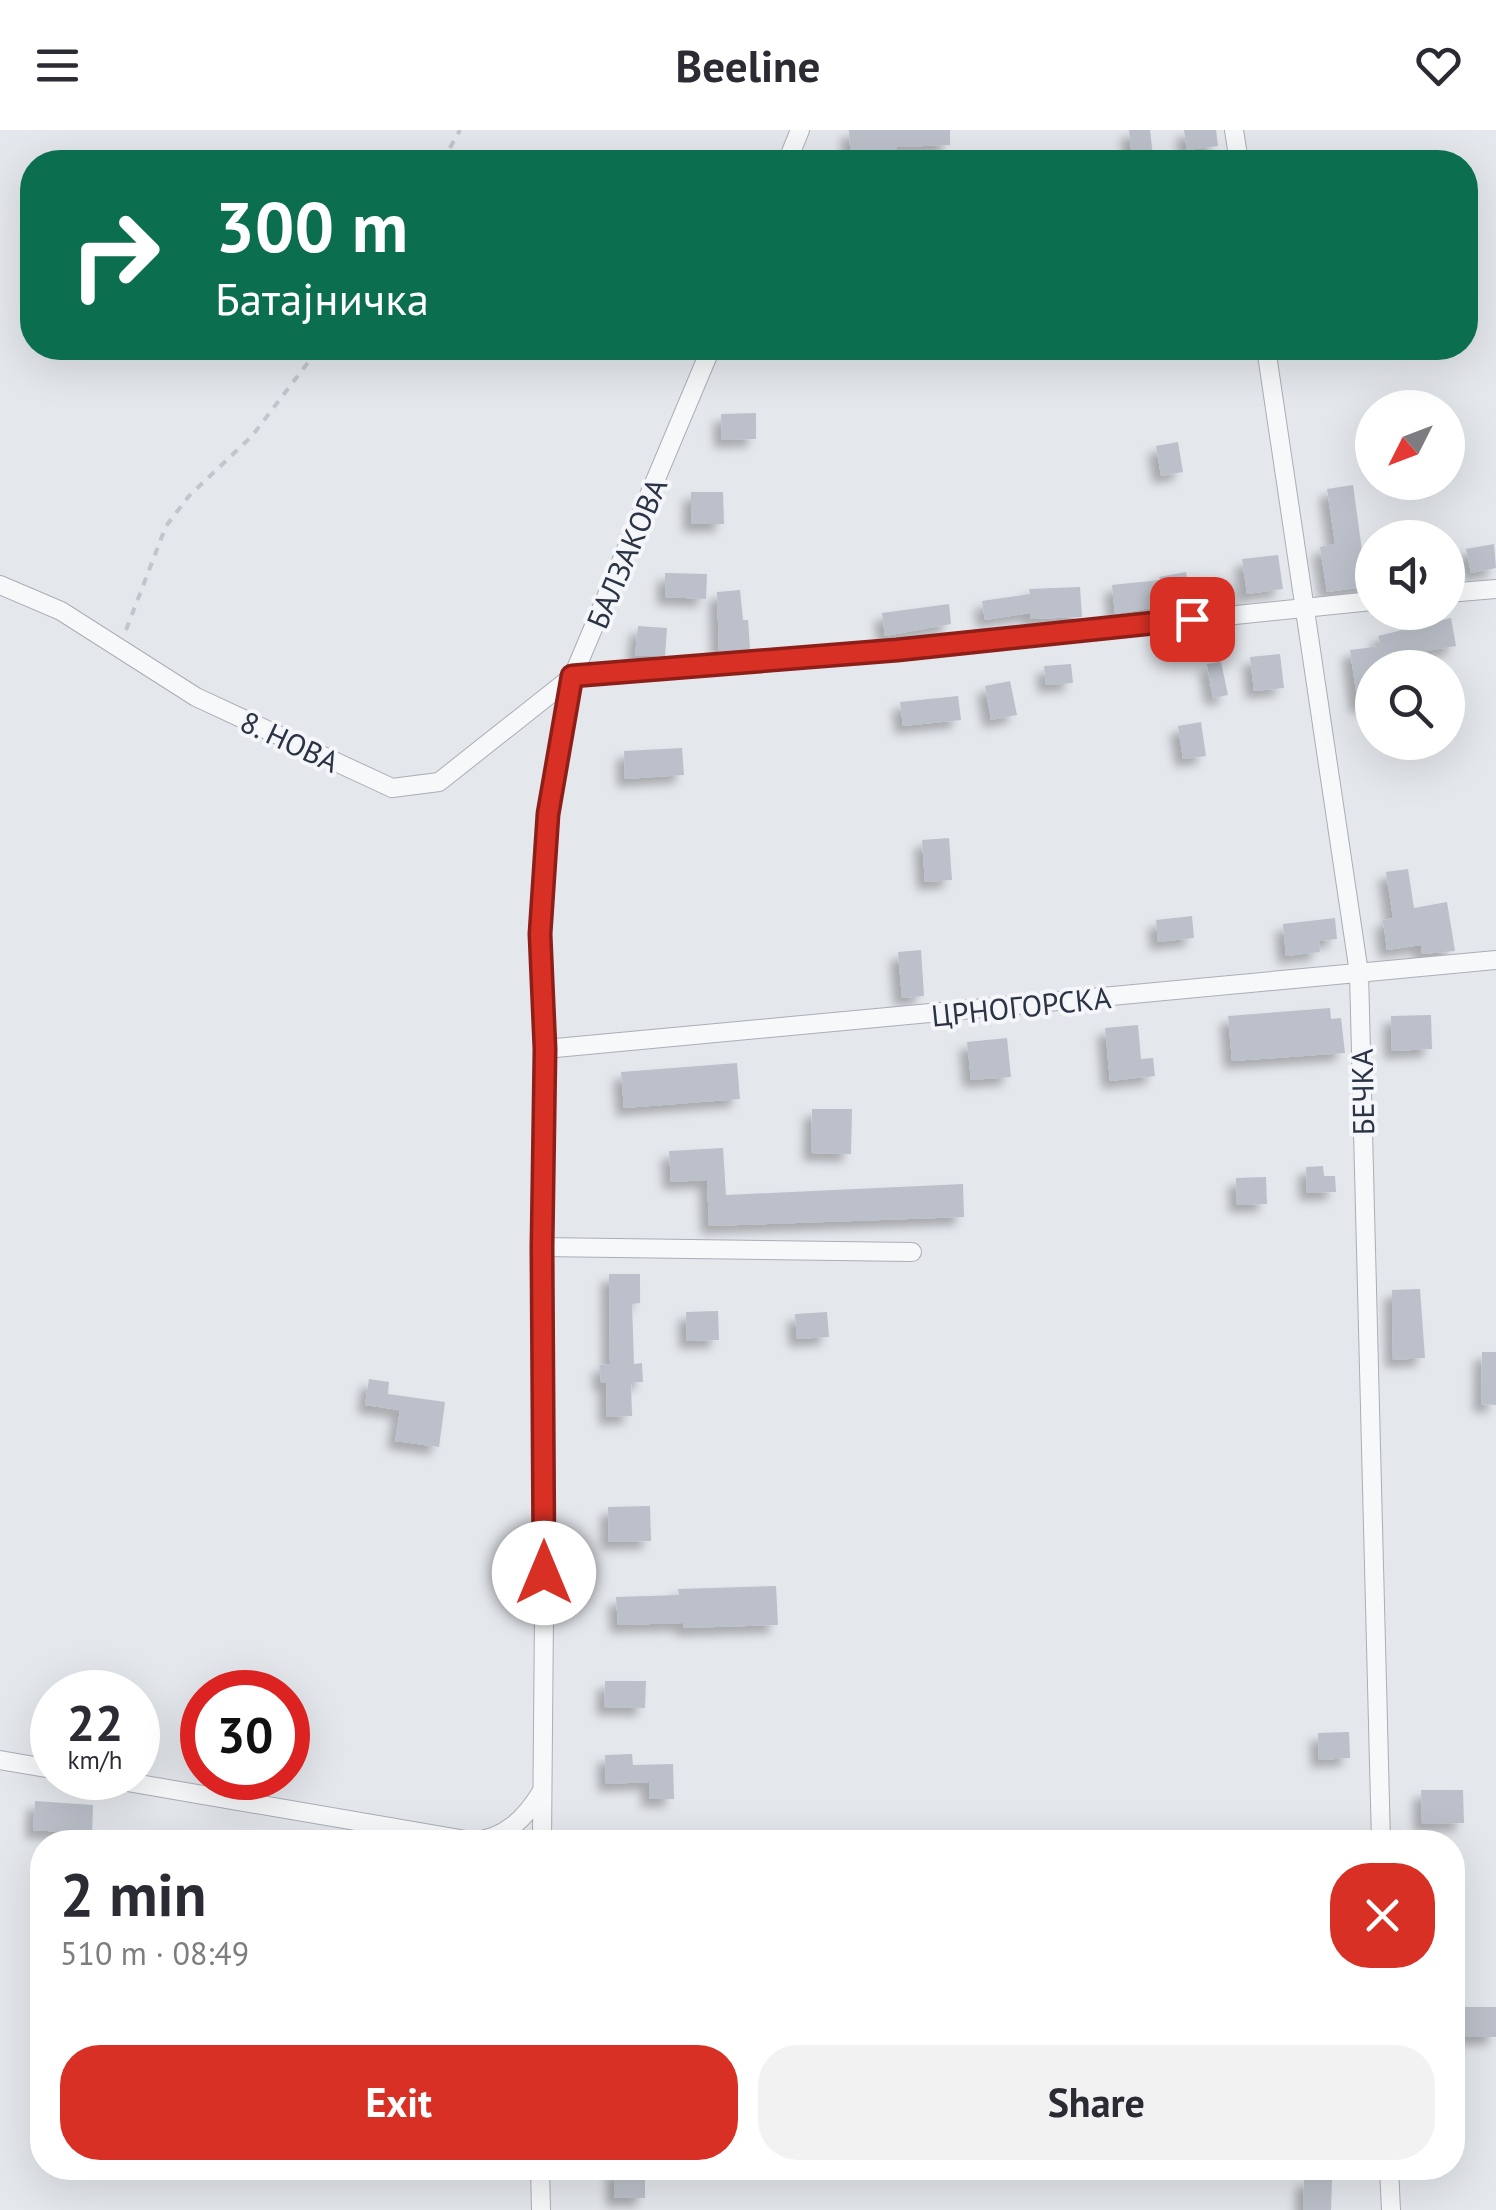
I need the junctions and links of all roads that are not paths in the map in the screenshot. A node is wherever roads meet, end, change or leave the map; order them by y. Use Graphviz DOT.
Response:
graph roads {
  1 [pos="706,360"];
  2 [pos="1268,360"];
  3 [pos="0,585"];
  4 [pos="1496,589"];
  5 [pos="1465,592"];
  6 [pos="1355,603"];
  7 [pos="1303,608"];
  8 [pos="572,676"];
  9 [pos="1496,960"];
  10 [pos="1359,973"];
  11 [pos="545,1049"];
  12 [pos="542,1247"];
  13 [pos="912,1252"];
  14 [pos="0,1760"];
  15 [pos="30,1765"];
  16 [pos="160,1788"];
  17 [pos="543,1789"];
  18 [pos="404,1830"];
  19 [pos="505,1830"];
  20 [pos="542,1830"];
  21 [pos="1381,1830"];
  22 [pos="540,2180"];
  23 [pos="1390,2180"];
  24 [pos="540,2210"];
  25 [pos="1390,2210"];
  1 -- 8 [label="street, БАЛЗАКОВА"];
  2 -- 7 [label="street, БЕЧКА"];
  3 -- 8 [label="street, 8. НОВА"];
  4 -- 5 [label="street"];
  6 -- 7 [label="street"];
  7 -- 8 [label="street"];
  7 -- 10 [label="street, БЕЧКА"];
  8 -- 11 [label="street, БАЛЗАКОВА"];
  9 -- 10 [label="street, ЦРНОГОРСКА"];
  10 -- 11 [label="street, ЦРНОГОРСКА"];
  10 -- 21 [label="street, БЕЧКА"];
  11 -- 12 [label="street, БАЛЗАКОВА"];
  12 -- 13 [label="street"];
  12 -- 17 [label="street, БАЛЗАКОВА"];
  14 -- 15 [label="street"];
  16 -- 18 [label="street"];
  17 -- 19 [label="street"];
  17 -- 20 [label="street, БАЛЗАКОВА"];
  22 -- 24 [label="street"];
  23 -- 25 [label="street"];
}
